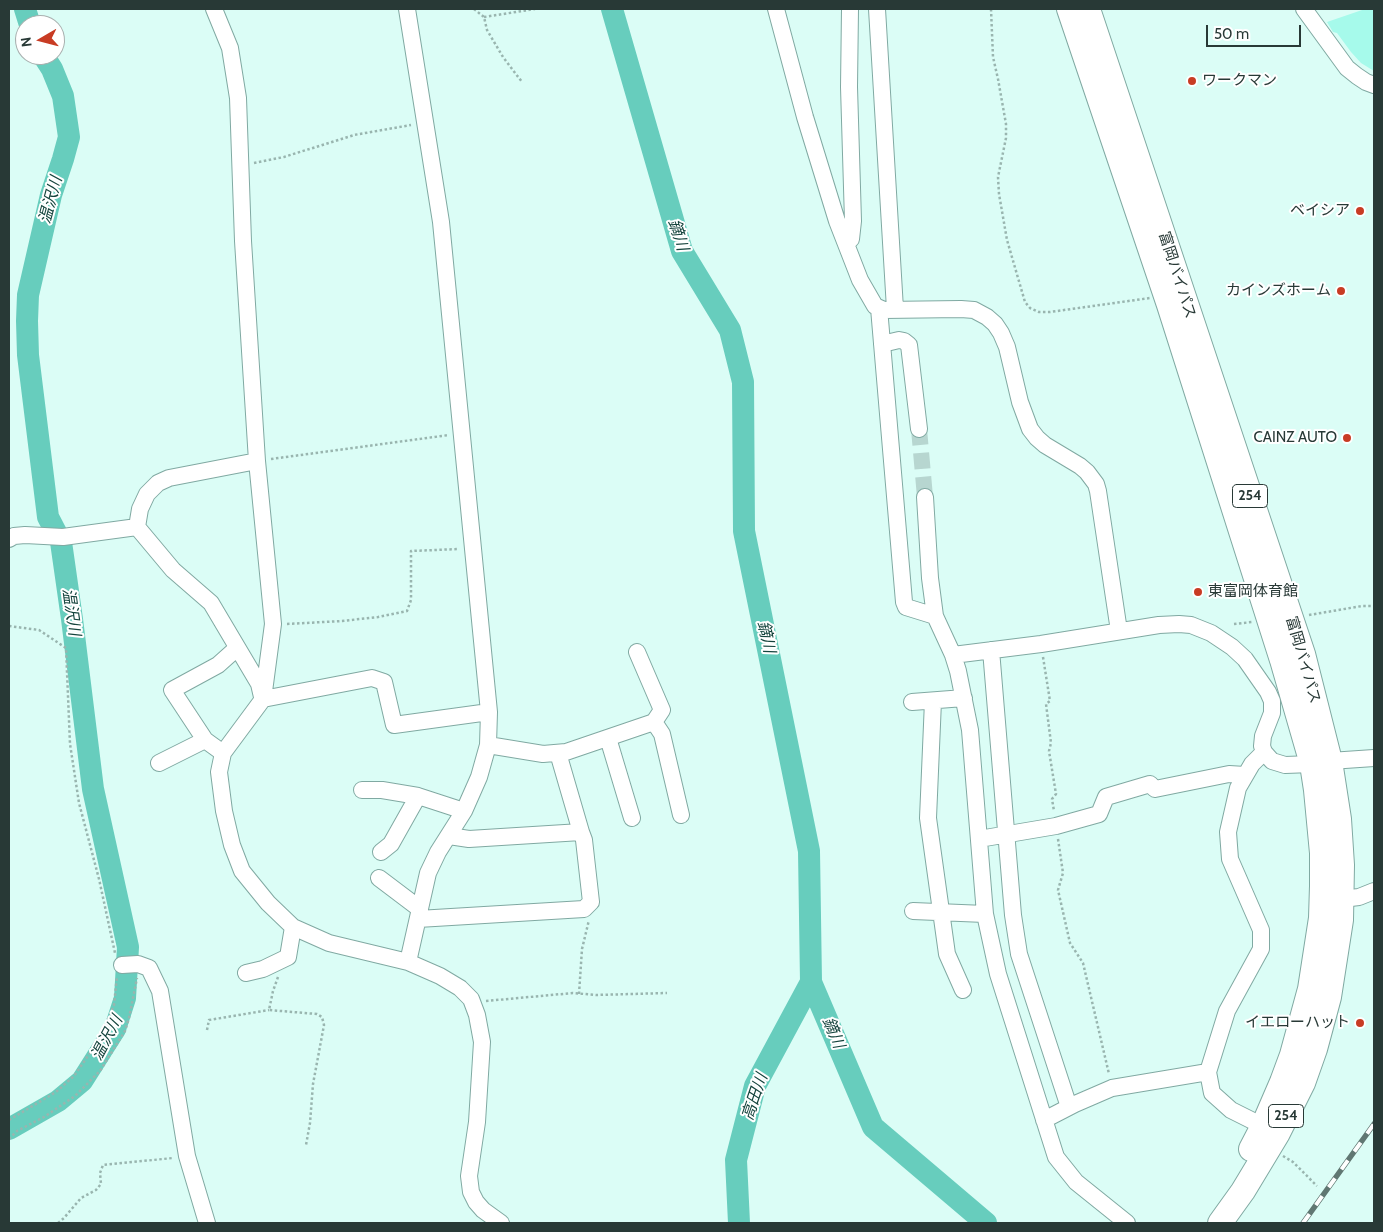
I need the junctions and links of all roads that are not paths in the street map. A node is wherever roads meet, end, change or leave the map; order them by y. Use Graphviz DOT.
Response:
graph roads {
  1 [pos="214,9"];
  2 [pos="406,9"];
  3 [pos="776,9"];
  4 [pos="850,9"];
  5 [pos="877,9"];
  6 [pos="1078,9"];
  7 [pos="1304,9"];
  8 [pos="1374,85"];
  9 [pos="846,244"];
  10 [pos="887,308"];
  11 [pos="882,344"];
  12 [pos="919,429"];
  13 [pos="257,461"];
  14 [pos="925,497"];
  15 [pos="137,527"];
  16 [pos="9,539"];
  17 [pos="935,616"];
  18 [pos="1119,631"];
  19 [pos="237,648"];
  20 [pos="991,650"];
  21 [pos="637,652"];
  22 [pos="954,655"];
  23 [pos="964,698"];
  24 [pos="263,699"];
  25 [pos="933,701"];
  26 [pos="912,702"];
  27 [pos="489,712"];
  28 [pos="654,722"];
  29 [pos="608,738"];
  30 [pos="205,740"];
  31 [pos="488,744"];
  32 [pos="1264,752"];
  33 [pos="223,753"];
  34 [pos="558,753"];
  35 [pos="1374,758"];
  36 [pos="1321,762"];
  37 [pos="159,763"];
  38 [pos="1245,775"];
  39 [pos="362,790"];
  40 [pos="418,796"];
  41 [pos="464,811"];
  42 [pos="681,815"];
  43 [pos="632,818"];
  44 [pos="580,832"];
  45 [pos="1006,834"];
  46 [pos="449,836"];
  47 [pos="979,839"];
  48 [pos="381,852"];
  49 [pos="379,878"];
  50 [pos="1374,891"];
  51 [pos="1342,898"];
  52 [pos="913,911"];
  53 [pos="941,911"];
  54 [pos="419,914"];
  55 [pos="985,914"];
  56 [pos="293,927"];
  57 [pos="408,962"];
  58 [pos="126,964"];
  59 [pos="246,973"];
  60 [pos="963,990"];
  61 [pos="1208,1072"];
  62 [pos="1069,1107"];
  63 [pos="1044,1120"];
  64 [pos="1270,1136"];
  65 [pos="207,1223"];
  66 [pos="501,1223"];
  67 [pos="1128,1223"];
  68 [pos="1203,1223"];
  69 [pos="1220,1223"];
  1 -- 13 [label="street"];
  2 -- 27 [label="street"];
  3 -- 9 [label="street"];
  4 -- 9 [label="street"];
  5 -- 10 [label="street"];
  6 -- 36 [label="highway, 富岡バイパス / 254"];
  6 -- 36 [label="highway, 富岡バイパス / 254"];
  7 -- 8 [label="street"];
  9 -- 10 [label="street"];
  10 -- 11 [label="street"];
  10 -- 18 [label="street"];
  11 -- 12 [label="street"];
  11 -- 17 [label="street"];
  13 -- 15 [label="street"];
  13 -- 24 [label="street"];
  14 -- 17 [label="street"];
  15 -- 16 [label="street"];
  15 -- 19 [label="street"];
  17 -- 22 [label="street"];
  18 -- 20 [label="street"];
  18 -- 32 [label="street"];
  19 -- 24 [label="street"];
  19 -- 30 [label="street"];
  20 -- 22 [label="street"];
  20 -- 45 [label="street"];
  21 -- 28 [label="street"];
  22 -- 23 [label="street"];
  23 -- 25 [label="street"];
  23 -- 47 [label="street"];
  24 -- 27 [label="street"];
  24 -- 33 [label="street"];
  25 -- 26 [label="street"];
  25 -- 53 [label="street"];
  27 -- 31 [label="street"];
  28 -- 29 [label="street"];
  28 -- 42 [label="street"];
  29 -- 34 [label="street"];
  29 -- 43 [label="street"];
  30 -- 33 [label="street"];
  30 -- 37 [label="street"];
  31 -- 34 [label="street"];
  31 -- 41 [label="street"];
  32 -- 36 [label="street"];
  32 -- 38 [label="street"];
  33 -- 56 [label="street"];
  34 -- 44 [label="street"];
  35 -- 36 [label="street"];
  36 -- 51 [label="highway, 富岡バイパス / 254"];
  36 -- 64 [label="highway, 富岡バイパス / 254"];
  38 -- 45 [label="street"];
  38 -- 61 [label="street"];
  39 -- 40 [label="street"];
  40 -- 41 [label="street"];
  40 -- 48 [label="street"];
  41 -- 46 [label="street"];
  44 -- 46 [label="street"];
  44 -- 54 [label="street"];
  45 -- 47 [label="street"];
  45 -- 62 [label="street"];
  46 -- 54 [label="street"];
  47 -- 55 [label="street"];
  49 -- 54 [label="street"];
  50 -- 51 [label="street"];
  51 -- 64 [label="highway, 富岡バイパス / 254"];
  52 -- 53 [label="street"];
  53 -- 55 [label="street"];
  53 -- 60 [label="street"];
  54 -- 57 [label="street"];
  55 -- 63 [label="street"];
  56 -- 57 [label="street"];
  56 -- 59 [label="street"];
  57 -- 66 [label="street"];
  58 -- 65 [label="street"];
  61 -- 62 [label="street"];
  61 -- 64 [label="street"];
  62 -- 63 [label="street"];
  63 -- 67 [label="street"];
  64 -- 68 [label="highway, 富岡バイパス / 254"];
  64 -- 69 [label="highway, 富岡バイパス / 254"];
}
